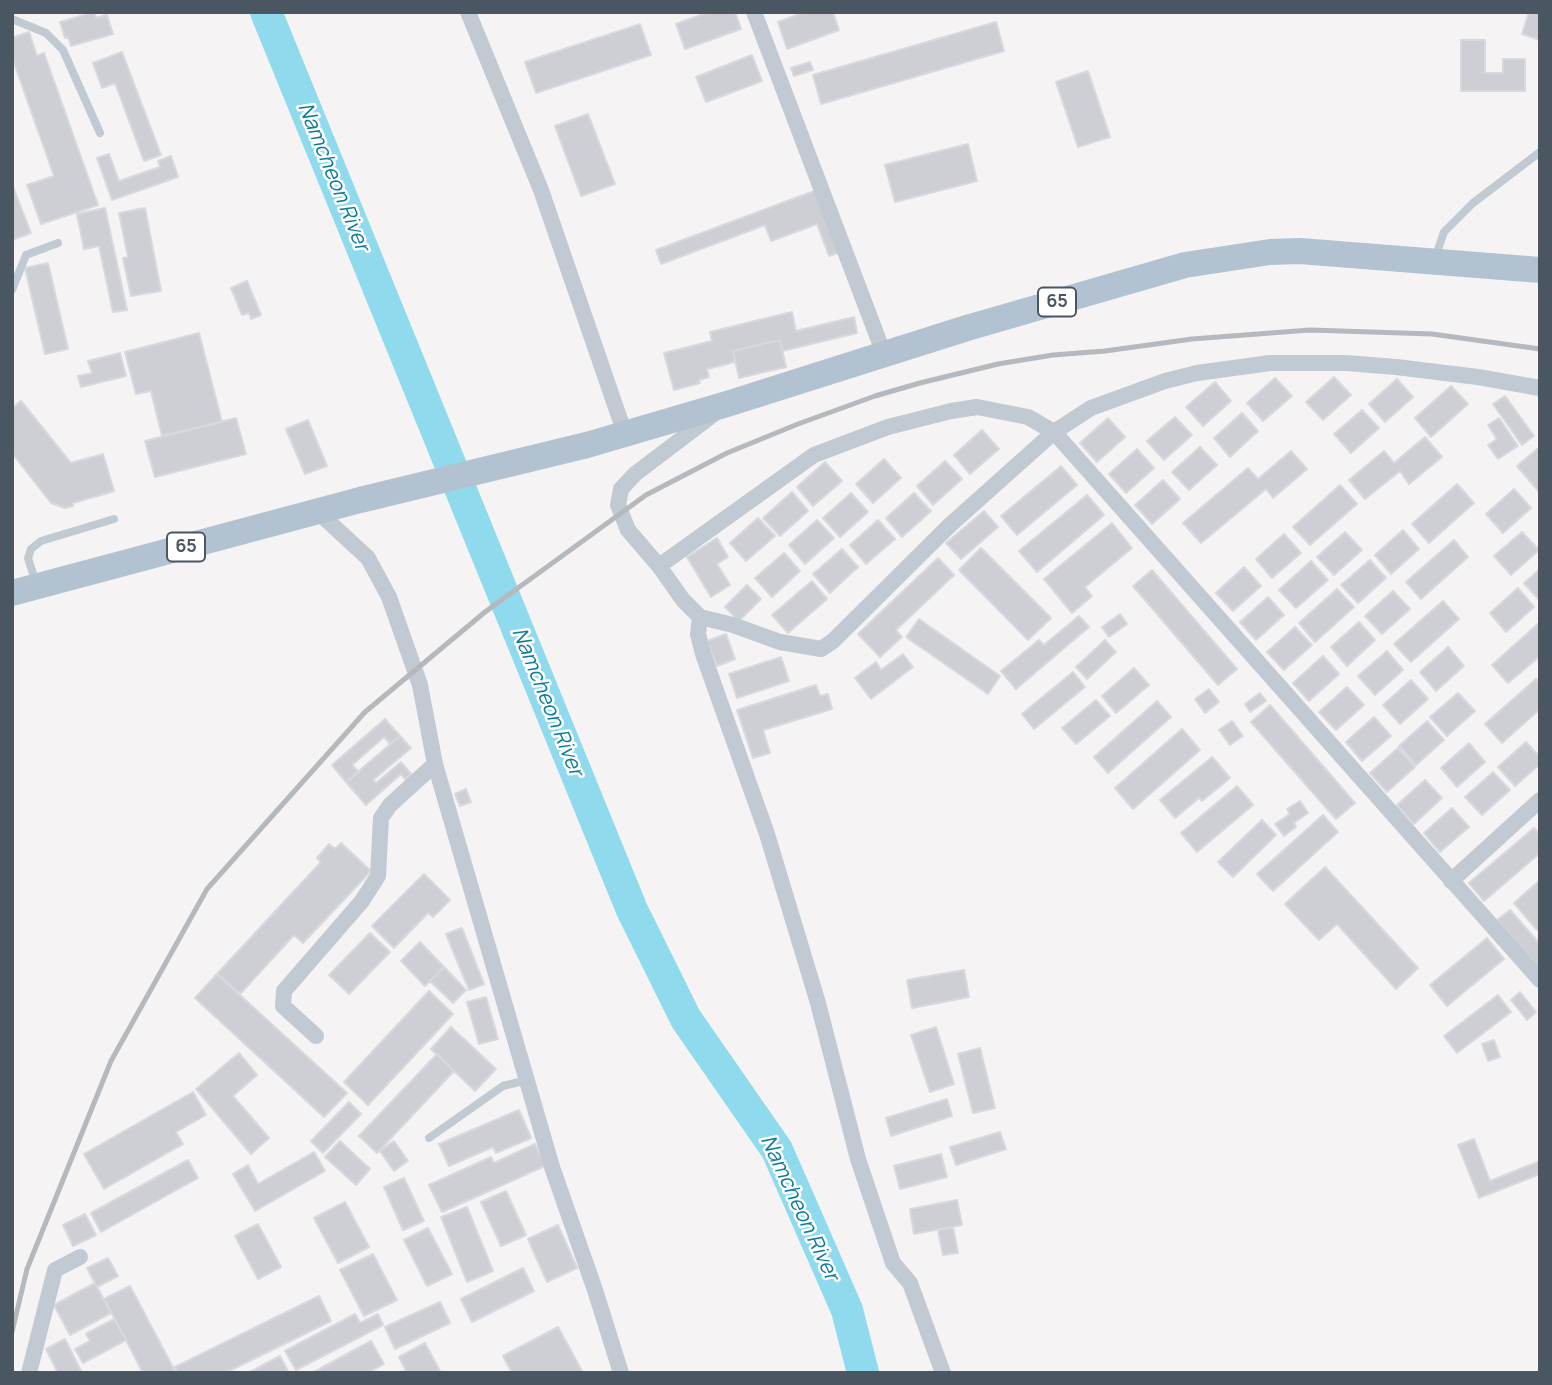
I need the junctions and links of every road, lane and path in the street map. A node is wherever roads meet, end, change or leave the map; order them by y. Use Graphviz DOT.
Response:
graph roads {
  1 [pos="468,12"];
  2 [pos="754,12"];
  3 [pos="12,19"];
  4 [pos="100,133"];
  5 [pos="1540,152"];
  6 [pos="58,243"];
  7 [pos="1434,261"];
  8 [pos="1540,270"];
  9 [pos="12,290"];
  10 [pos="884,354"];
  11 [pos="1540,388"];
  12 [pos="727,404"];
  13 [pos="1054,432"];
  14 [pos="625,433"];
  15 [pos="318,512"];
  16 [pos="114,519"];
  17 [pos="659,566"];
  18 [pos="25,590"];
  19 [pos="700,617"];
  20 [pos="435,764"];
  21 [pos="1540,800"];
  22 [pos="1451,881"];
  23 [pos="1540,980"];
  24 [pos="316,1036"];
  25 [pos="527,1080"];
  26 [pos="429,1138"];
  27 [pos="80,1257"];
  28 [pos="30,1373"];
  29 [pos="621,1373"];
  30 [pos="943,1373"];
  1 -- 14 [label="street"];
  2 -- 10 [label="street"];
  3 -- 4 [label="lane"];
  5 -- 7 [label="lane"];
  6 -- 9 [label="lane"];
  7 -- 8 [label="main road, 65"];
  7 -- 10 [label="main road, 65"];
  10 -- 12 [label="main road, 65"];
  11 -- 13 [label="street"];
  12 -- 14 [label="main road, 65"];
  12 -- 17 [label="street"];
  13 -- 17 [label="street"];
  13 -- 19 [label="street"];
  13 -- 22 [label="street"];
  14 -- 15 [label="main road, 65"];
  15 -- 18 [label="main road, 65"];
  15 -- 20 [label="street"];
  16 -- 18 [label="lane"];
  17 -- 19 [label="street"];
  19 -- 30 [label="street"];
  20 -- 24 [label="street"];
  20 -- 25 [label="street"];
  21 -- 22 [label="street"];
  22 -- 23 [label="street"];
  25 -- 26 [label="lane"];
  25 -- 29 [label="street"];
  27 -- 28 [label="street"];
}
